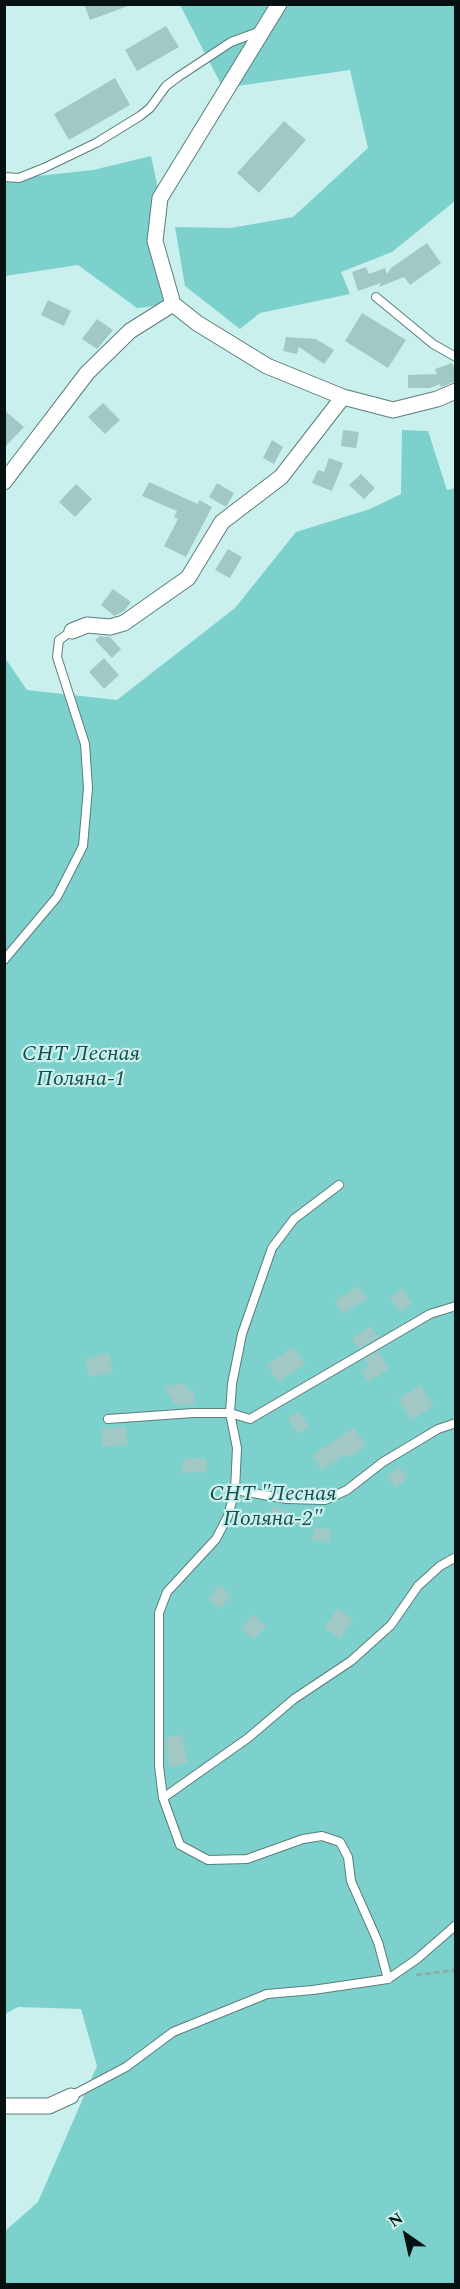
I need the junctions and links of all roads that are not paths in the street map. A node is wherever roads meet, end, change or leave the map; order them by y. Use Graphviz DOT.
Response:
graph roads {
  1 [pos="279,4"];
  2 [pos="264,30"];
  3 [pos="4,177"];
  4 [pos="376,297"];
  5 [pos="173,304"];
  6 [pos="456,357"];
  7 [pos="456,391"];
  8 [pos="343,397"];
  9 [pos="4,482"];
  10 [pos="72,631"];
  11 [pos="4,960"];
  12 [pos="339,1185"];
  13 [pos="456,1305"];
  14 [pos="230,1413"];
  15 [pos="108,1419"];
  16 [pos="456,1423"];
  17 [pos="235,1490"];
  18 [pos="456,1557"];
  19 [pos="163,1798"];
  20 [pos="456,1925"];
  21 [pos="388,1979"];
  22 [pos="71,2096"];
  23 [pos="4,2106"];
  1 -- 2 [label="street"];
  2 -- 3 [label="lane"];
  2 -- 5 [label="street"];
  4 -- 6 [label="lane"];
  5 -- 8 [label="street"];
  5 -- 9 [label="street"];
  7 -- 8 [label="street"];
  8 -- 10 [label="street"];
  10 -- 11 [label="lane"];
  12 -- 14 [label="lane"];
  13 -- 14 [label="lane"];
  14 -- 15 [label="lane"];
  14 -- 17 [label="lane"];
  16 -- 17 [label="lane"];
  17 -- 19 [label="lane"];
  18 -- 19 [label="lane"];
  19 -- 21 [label="lane"];
  20 -- 21 [label="lane"];
  21 -- 22 [label="lane"];
  22 -- 23 [label="street"];
}
